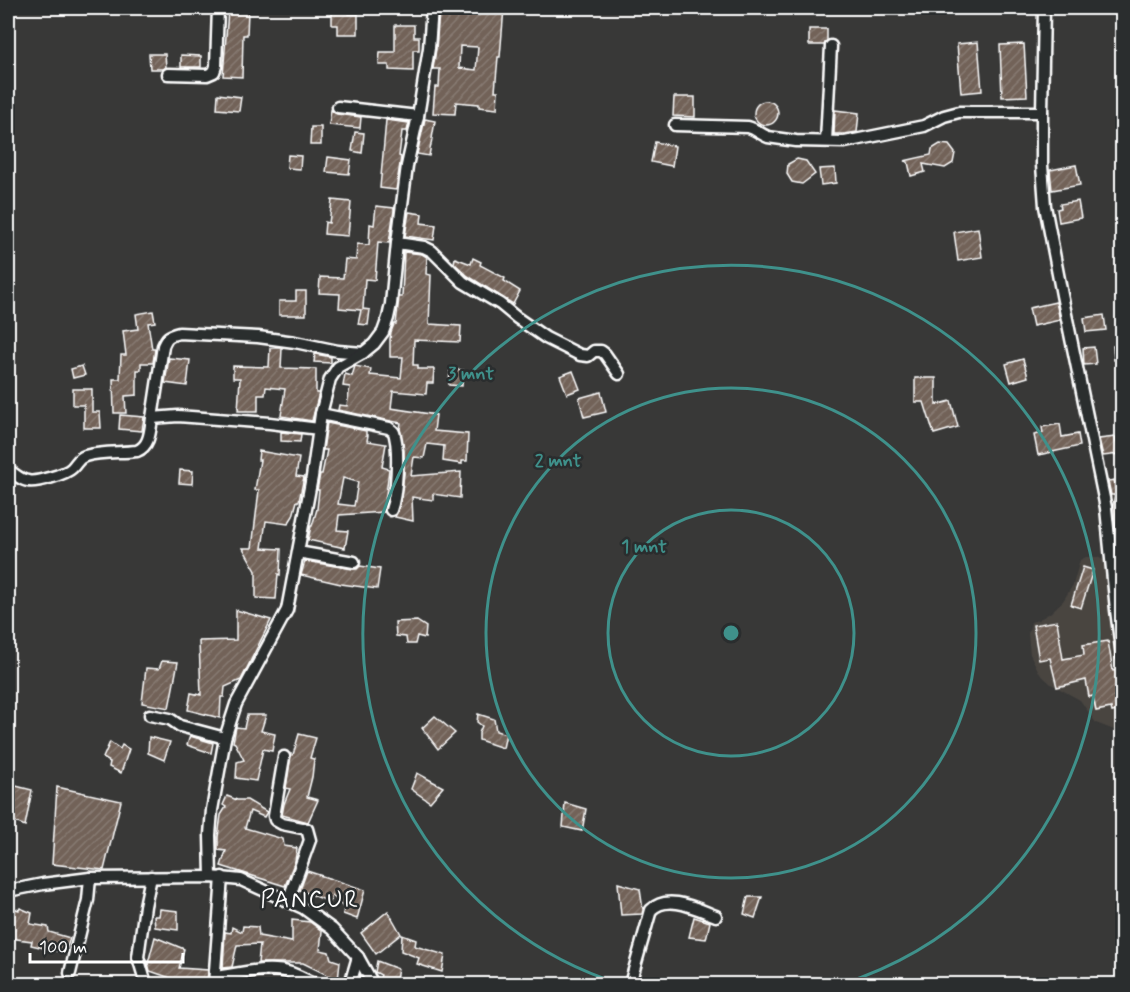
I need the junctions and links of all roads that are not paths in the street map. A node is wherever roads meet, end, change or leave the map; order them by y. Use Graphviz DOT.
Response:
graph roads {
  1 [pos="218,8"];
  2 [pos="432,8"];
  3 [pos="1044,8"];
  4 [pos="831,46"];
  5 [pos="168,74"];
  6 [pos="338,107"];
  7 [pos="1042,112"];
  8 [pos="418,116"];
  9 [pos="675,124"];
  10 [pos="826,141"];
  11 [pos="397,243"];
  12 [pos="363,353"];
  13 [pos="619,374"];
  14 [pos="321,414"];
  15 [pos="152,418"];
  16 [pos="319,429"];
  17 [pos="8,470"];
  18 [pos="391,510"];
  19 [pos="298,552"];
  20 [pos="354,562"];
  21 [pos="1122,656"];
  22 [pos="150,714"];
  23 [pos="225,738"];
  24 [pos="284,757"];
  25 [pos="217,877"];
  26 [pos="90,878"];
  27 [pos="151,878"];
  28 [pos="8,891"];
  29 [pos="288,901"];
  30 [pos="716,916"];
  31 [pos="358,957"];
  32 [pos="70,973"];
  33 [pos="215,981"];
  34 [pos="146,984"];
  35 [pos="316,984"];
  36 [pos="350,984"];
  37 [pos="373,984"];
  38 [pos="630,984"];
  1 -- 5 [label="street"];
  2 -- 8 [label="street"];
  3 -- 7 [label="street"];
  4 -- 10 [label="street"];
  6 -- 8 [label="street"];
  7 -- 10 [label="street"];
  7 -- 21 [label="street"];
  8 -- 11 [label="street"];
  9 -- 10 [label="street"];
  11 -- 12 [label="street"];
  11 -- 13 [label="street"];
  12 -- 14 [label="street"];
  12 -- 15 [label="street"];
  14 -- 16 [label="street"];
  14 -- 18 [label="street"];
  15 -- 16 [label="street"];
  15 -- 17 [label="street"];
  16 -- 19 [label="street"];
  19 -- 20 [label="street"];
  19 -- 23 [label="street"];
  22 -- 23 [label="street"];
  23 -- 25 [label="street"];
  24 -- 29 [label="street"];
  25 -- 27 [label="street"];
  25 -- 29 [label="street"];
  25 -- 33 [label="street"];
  26 -- 27 [label="street"];
  26 -- 28 [label="street"];
  26 -- 32 [label="street"];
  27 -- 34 [label="street"];
  29 -- 31 [label="street"];
  30 -- 38 [label="street"];
  31 -- 36 [label="street"];
  31 -- 37 [label="street"];
  33 -- 35 [label="street"];
}
